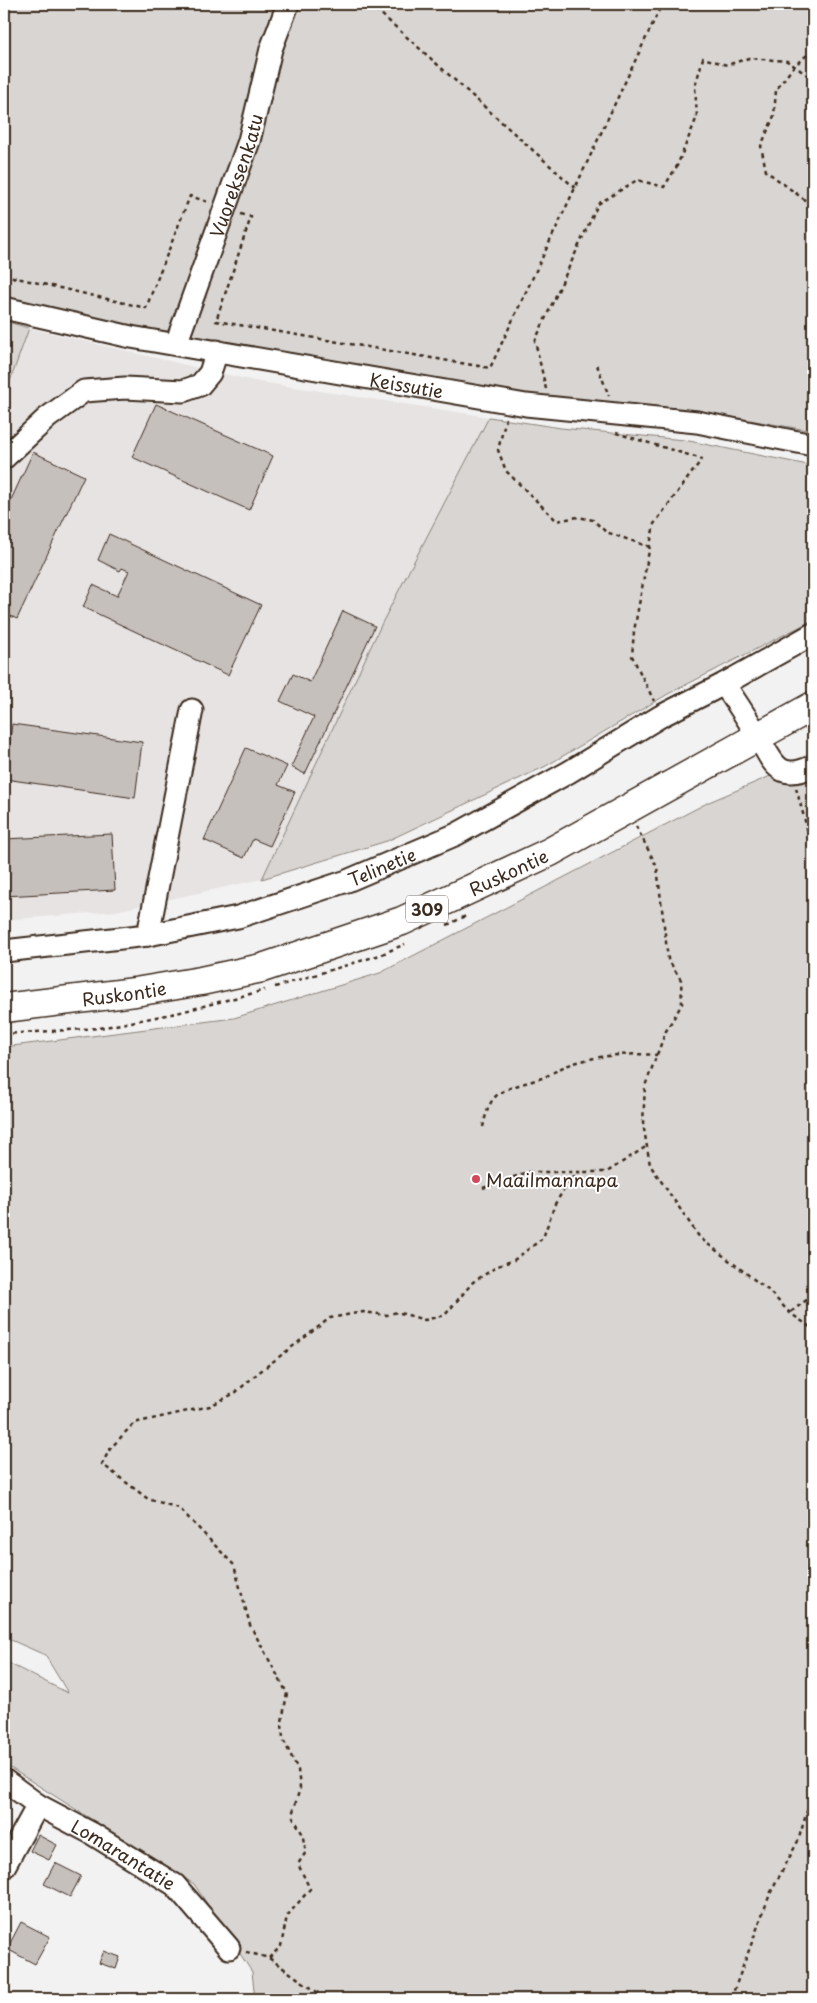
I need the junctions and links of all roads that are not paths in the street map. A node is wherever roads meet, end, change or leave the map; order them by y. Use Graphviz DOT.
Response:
graph roads {
  1 [pos="288,4"];
  2 [pos="4,308"];
  3 [pos="176,344"];
  4 [pos="217,352"];
  5 [pos="813,445"];
  6 [pos="4,458"];
  7 [pos="813,634"];
  8 [pos="724,684"];
  9 [pos="813,706"];
  10 [pos="192,710"];
  11 [pos="758,736"];
  12 [pos="807,769"];
  13 [pos="148,935"];
  14 [pos="4,951"];
  15 [pos="4,1008"];
  16 [pos="4,1780"];
  17 [pos="38,1805"];
  18 [pos="4,1867"];
  19 [pos="229,1948"];
  1 -- 3 [label="street, Vuoreksenkatu"];
  2 -- 3 [label="street, Keissutie"];
  3 -- 4 [label="street, Keissutie"];
  4 -- 5 [label="street, Keissutie"];
  4 -- 6 [label="street"];
  7 -- 8 [label="street, Telinetie"];
  8 -- 11 [label="street"];
  8 -- 13 [label="street, Telinetie"];
  9 -- 11 [label="main road, Ruskontie / 309"];
  10 -- 13 [label="street"];
  11 -- 12 [label="street"];
  11 -- 15 [label="main road, Ruskontie / 309"];
  13 -- 14 [label="street, Telinetie"];
  16 -- 17 [label="street, Lomarantatie"];
  17 -- 18 [label="street"];
  17 -- 19 [label="street, Lomarantatie"];
}
